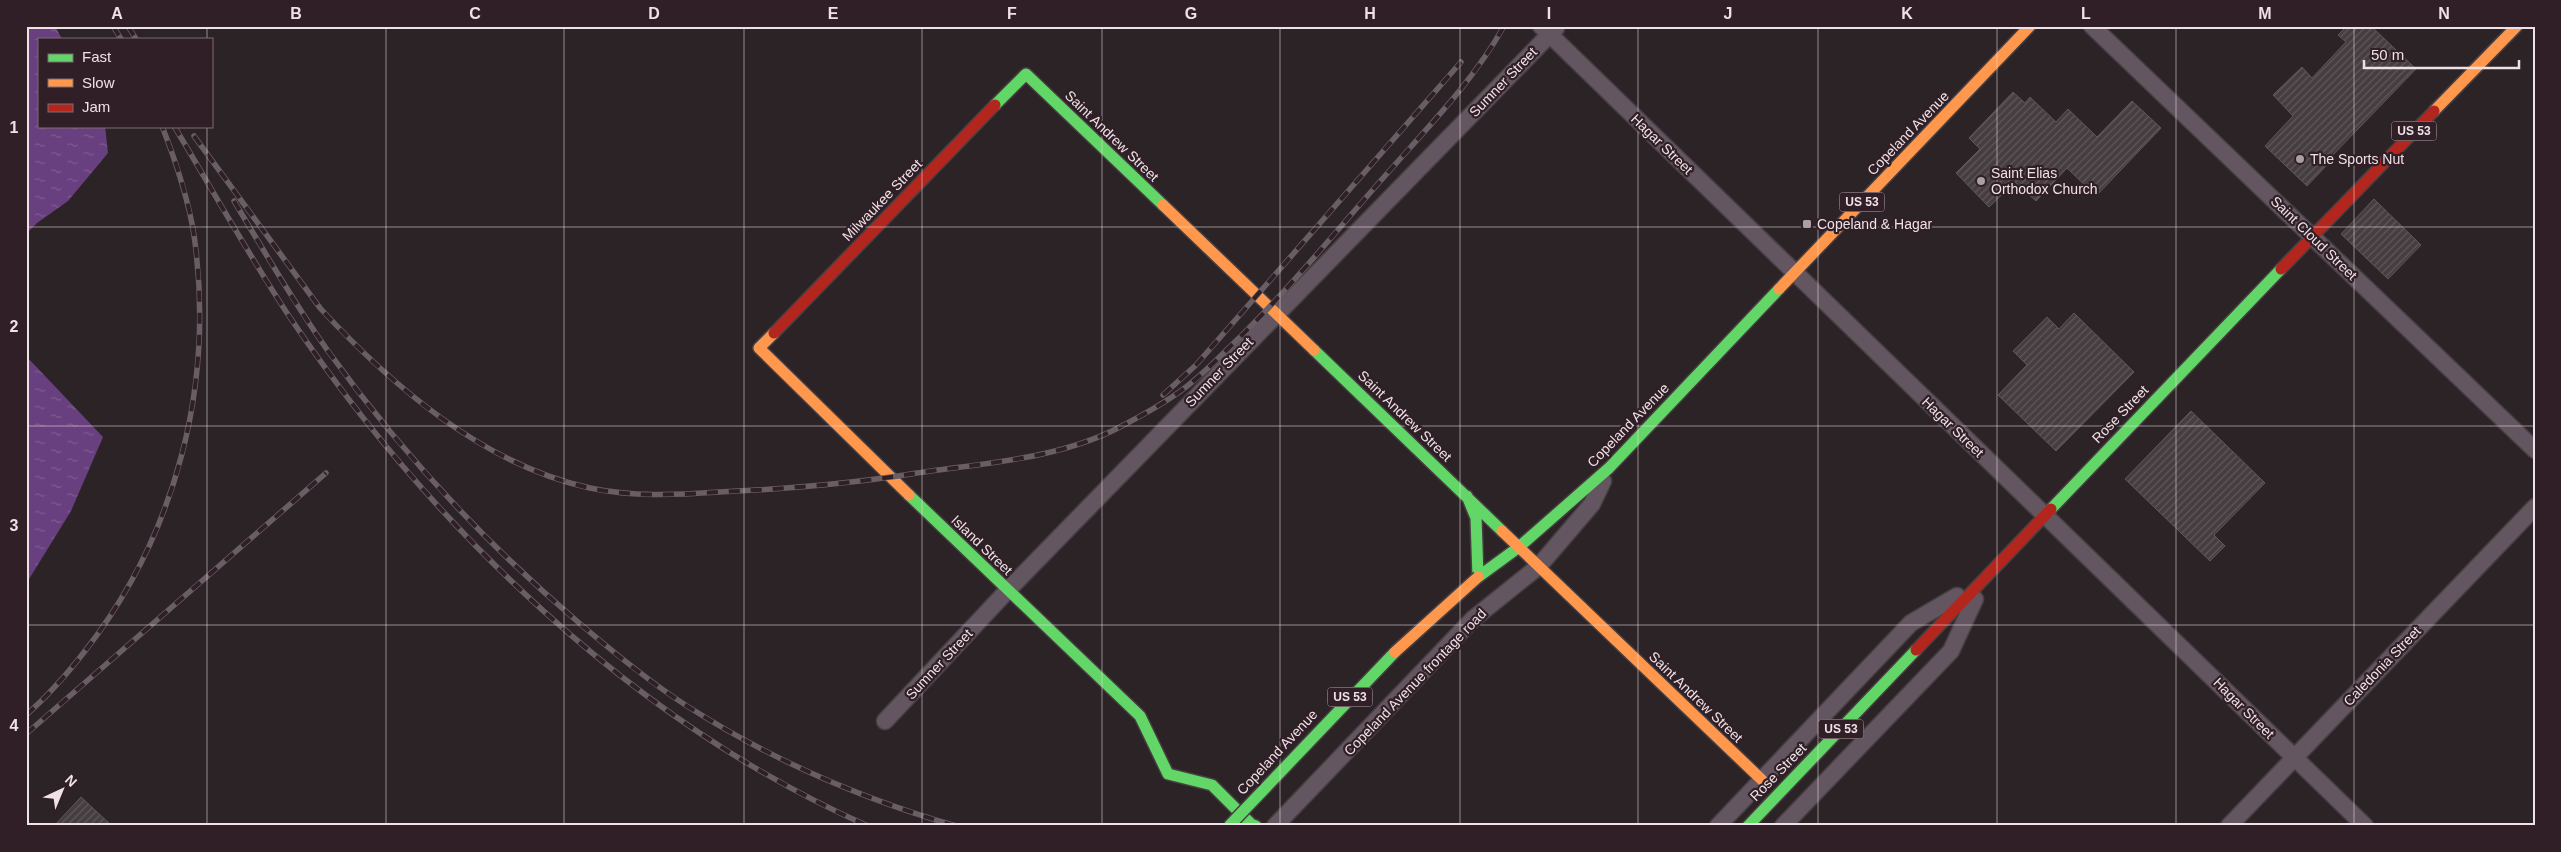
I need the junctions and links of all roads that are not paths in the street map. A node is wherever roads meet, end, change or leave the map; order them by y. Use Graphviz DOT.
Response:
graph roads {
  1 [pos="2030,26"];
  2 [pos="2092,26"];
  3 [pos="2517,26"];
  4 [pos="1549,29"];
  5 [pos="1026,74"];
  6 [pos="2312,236"];
  7 [pos="1794,272"];
  8 [pos="1277,313"];
  9 [pos="759,348"];
  10 [pos="2535,450"];
  11 [pos="1609,468"];
  12 [pos="1467,496"];
  13 [pos="2535,507"];
  14 [pos="2044,516"];
  15 [pos="1519,547"];
  16 [pos="1538,566"];
  17 [pos="1478,577"];
  18 [pos="1983,580"];
  19 [pos="1007,591"];
  20 [pos="885,721"];
  21 [pos="2294,758"];
  22 [pos="1762,780"];
  23 [pos="1229,826"];
  24 [pos="1256,826"];
  25 [pos="1275,826"];
  26 [pos="1718,826"];
  27 [pos="1748,826"];
  28 [pos="1783,826"];
  29 [pos="2229,826"];
  30 [pos="2365,826"];
  1 -- 7 [label="main road, Copeland Avenue / US 53"];
  2 -- 6 [label="street, Saint Cloud Street"];
  3 -- 6 [label="main road, Rose Street / US 53"];
  4 -- 7 [label="street, Hagar Street"];
  4 -- 8 [label="street, Sumner Street"];
  5 -- 8 [label="main road, Saint Andrew Street"];
  5 -- 9 [label="main road, Milwaukee Street"];
  6 -- 10 [label="street, Saint Cloud Street"];
  6 -- 14 [label="main road, Rose Street / US 53"];
  7 -- 11 [label="main road, Copeland Avenue / US 53"];
  7 -- 14 [label="street, Hagar Street"];
  8 -- 12 [label="main road, Saint Andrew Street"];
  8 -- 19 [label="street, Sumner Street"];
  9 -- 19 [label="main road, Island Street"];
  11 -- 15 [label="main road, Copeland Avenue / US 53"];
  11 -- 16 [label="street, Copeland Avenue frontage road"];
  12 -- 15 [label="main road, Saint Andrew Street"];
  12 -- 17 [label="main road"];
  13 -- 21 [label="street, Caledonia Street"];
  14 -- 18 [label="main road, Rose Street / US 53"];
  14 -- 21 [label="street, Hagar Street"];
  15 -- 16 [label="main road, Saint Andrew Street"];
  15 -- 17 [label="main road, Copeland Avenue / US 53"];
  16 -- 22 [label="main road, Saint Andrew Street"];
  16 -- 25 [label="street, Copeland Avenue frontage road"];
  17 -- 23 [label="main road, Copeland Avenue / US 53, bridge"];
  18 -- 22 [label="street"];
  18 -- 27 [label="main road, Rose Street / US 53"];
  18 -- 28 [label="street"];
  19 -- 20 [label="street, Sumner Street"];
  19 -- 24 [label="main road, Island Street"];
  21 -- 29 [label="street, Caledonia Street"];
  21 -- 30 [label="street, Hagar Street"];
  22 -- 26 [label="street"];
}
